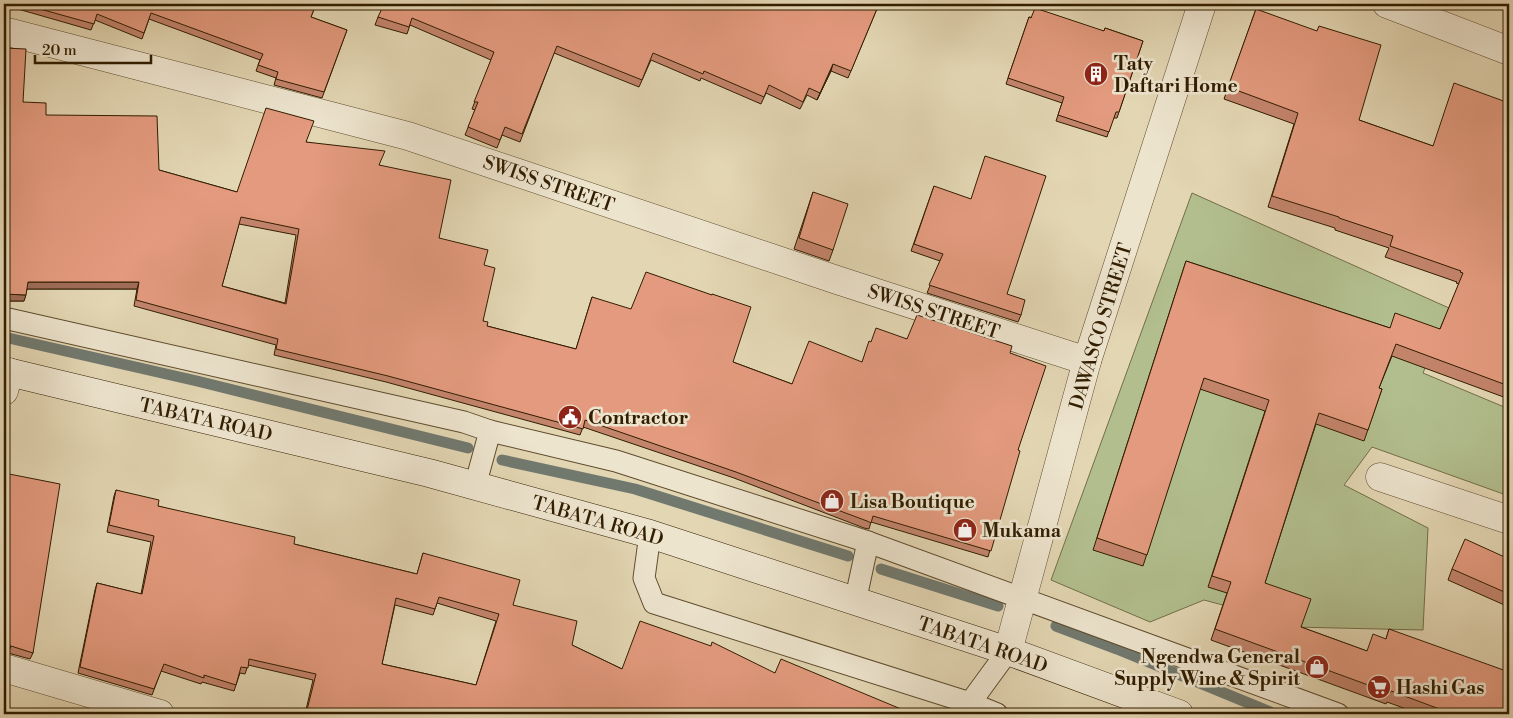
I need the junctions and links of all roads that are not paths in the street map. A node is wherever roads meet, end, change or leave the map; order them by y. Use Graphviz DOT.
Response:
graph roads {
  1 [pos="1202,4"];
  2 [pos="1386,4"];
  3 [pos="4,31"];
  4 [pos="1509,51"];
  5 [pos="4,318"];
  6 [pos="1087,361"];
  7 [pos="5,378"];
  8 [pos="490,431"];
  9 [pos="1380,477"];
  10 [pos="475,486"];
  11 [pos="1509,520"];
  12 [pos="650,534"];
  13 [pos="868,542"];
  14 [pos="1022,600"];
  15 [pos="855,602"];
  16 [pos="1008,652"];
  17 [pos="4,668"];
  18 [pos="970,703"];
  19 [pos="1303,708"];
  20 [pos="160,714"];
  21 [pos="997,714"];
  22 [pos="1179,714"];
  23 [pos="1338,714"];
  1 -- 6 [label="street, DAWASCO STREET"];
  2 -- 4 [label="street"];
  3 -- 6 [label="street, SWISS STREET"];
  5 -- 8 [label="lane"];
  6 -- 14 [label="street, DAWASCO STREET"];
  7 -- 10 [label="street, TABATA ROAD"];
  8 -- 10 [label="lane"];
  8 -- 13 [label="lane"];
  9 -- 11 [label="street"];
  10 -- 12 [label="street, TABATA ROAD"];
  12 -- 15 [label="street, TABATA ROAD"];
  12 -- 18 [label="lane"];
  13 -- 14 [label="lane"];
  13 -- 15 [label="lane"];
  14 -- 16 [label="street, DAWASCO STREET"];
  14 -- 19 [label="lane"];
  15 -- 16 [label="street, TABATA ROAD"];
  16 -- 18 [label="lane"];
  16 -- 22 [label="street, TABATA ROAD"];
  17 -- 20 [label="street"];
  18 -- 21 [label="lane"];
  19 -- 23 [label="lane"];
}
